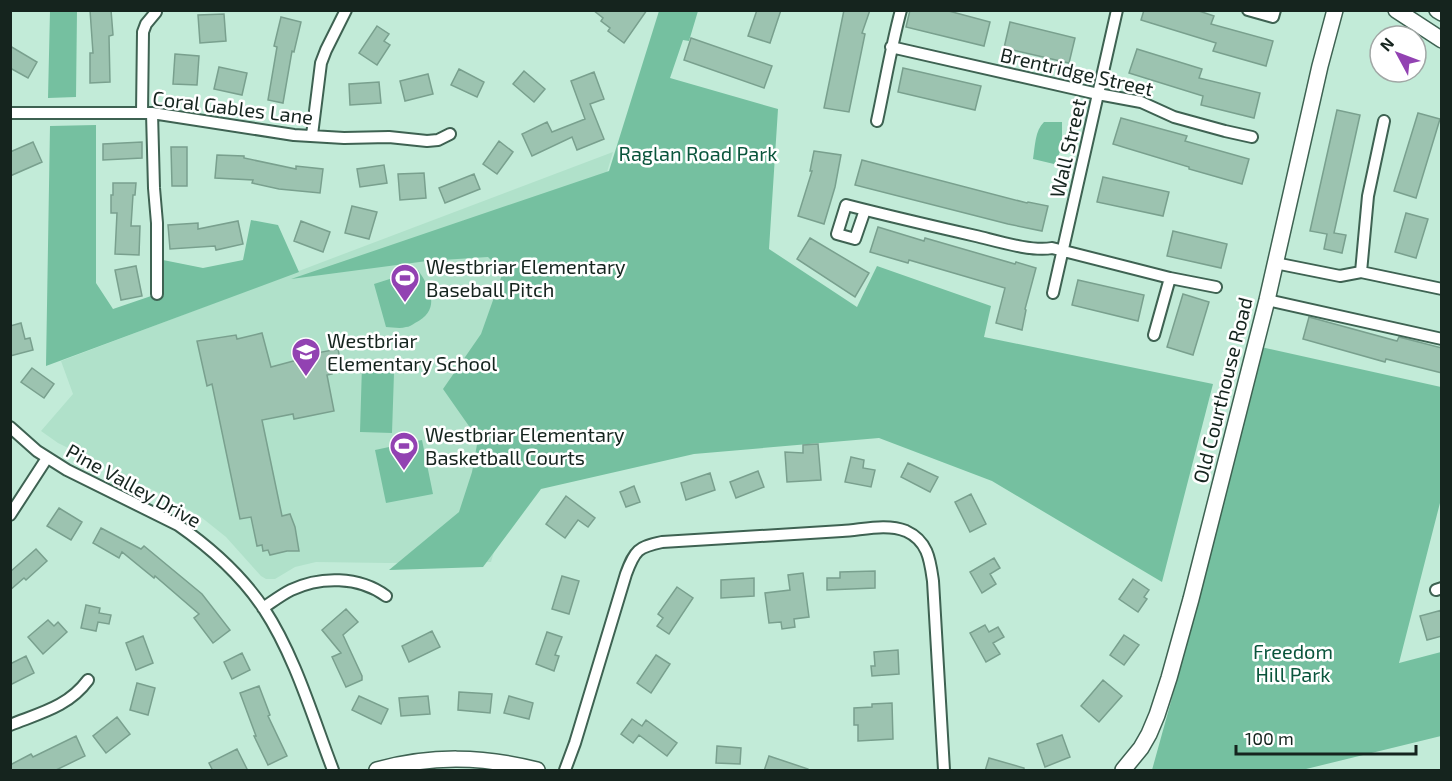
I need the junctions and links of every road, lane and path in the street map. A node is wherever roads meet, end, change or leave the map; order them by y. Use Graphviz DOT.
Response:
graph roads {
  1 [pos="346,10"];
  2 [pos="901,10"];
  3 [pos="1117,10"];
  4 [pos="1248,10"];
  5 [pos="1275,10"];
  6 [pos="1335,10"];
  7 [pos="1396,10"];
  8 [pos="1437,10"];
  9 [pos="156,12"];
  10 [pos="1442,14"];
  11 [pos="1442,40"];
  12 [pos="891,47"];
  13 [pos="1098,93"];
  14 [pos="147,113"];
  15 [pos="10,114"];
  16 [pos="877,121"];
  17 [pos="1384,121"];
  18 [pos="450,134"];
  19 [pos="312,135"];
  20 [pos="1252,137"];
  21 [pos="866,210"];
  22 [pos="1062,251"];
  23 [pos="1275,263"];
  24 [pos="1361,272"];
  25 [pos="1170,278"];
  26 [pos="1216,287"];
  27 [pos="1442,289"];
  28 [pos="1053,293"];
  29 [pos="157,294"];
  30 [pos="1267,300"];
  31 [pos="1154,336"];
  32 [pos="1442,339"];
  33 [pos="10,427"];
  34 [pos="47,458"];
  35 [pos="10,515"];
  36 [pos="386,596"];
  37 [pos="263,608"];
  38 [pos="88,680"];
  39 [pos="10,725"];
  40 [pos="333,771"];
  41 [pos="377,771"];
  42 [pos="537,771"];
  43 [pos="565,771"];
  44 [pos="944,771"];
  45 [pos="1123,771"];
  1 -- 19 [label="street"];
  2 -- 12 [label="street"];
  3 -- 13 [label="street, Wall Street"];
  4 -- 5 [label="street"];
  6 -- 23 [label="street, Old Courthouse Road"];
  7 -- 11 [label="street"];
  8 -- 10 [label="street"];
  9 -- 14 [label="street"];
  12 -- 13 [label="street, Brentridge Street"];
  12 -- 16 [label="street"];
  13 -- 20 [label="street, Brentridge Street"];
  13 -- 22 [label="street, Wall Street"];
  14 -- 15 [label="street, Coral Gables Lane"];
  14 -- 19 [label="street, Coral Gables Lane"];
  14 -- 29 [label="street"];
  17 -- 24 [label="street"];
  18 -- 19 [label="street, Coral Gables Lane"];
  21 -- 21 [label="street"];
  21 -- 22 [label="street"];
  22 -- 25 [label="street"];
  22 -- 28 [label="street, Wall Street"];
  23 -- 24 [label="street"];
  23 -- 30 [label="street, Old Courthouse Road"];
  24 -- 27 [label="street"];
  25 -- 26 [label="street"];
  25 -- 31 [label="street"];
  30 -- 32 [label="street"];
  30 -- 45 [label="street, Old Courthouse Road"];
  33 -- 34 [label="street, Pine Valley Drive"];
  34 -- 35 [label="street"];
  34 -- 37 [label="street, Pine Valley Drive"];
  36 -- 37 [label="street"];
  37 -- 40 [label="street, Pine Valley Drive"];
  38 -- 39 [label="street"];
  41 -- 42 [label="street"];
  43 -- 44 [label="street"];
}
